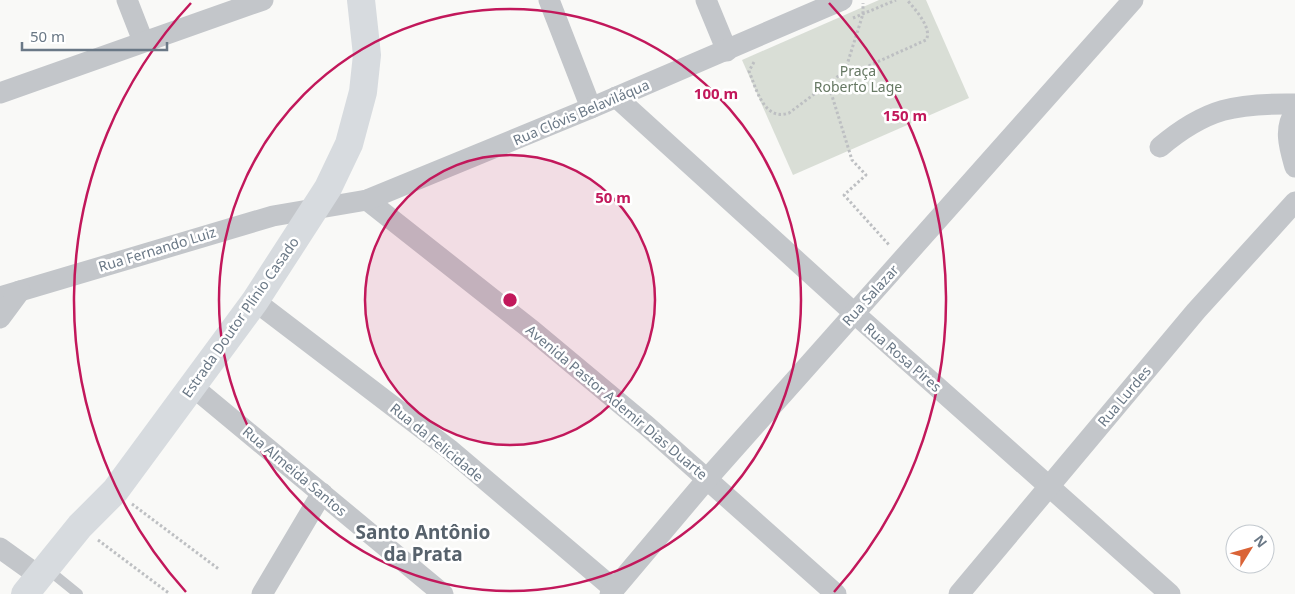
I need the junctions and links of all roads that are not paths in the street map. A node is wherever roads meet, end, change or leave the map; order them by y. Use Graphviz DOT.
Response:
graph roads {
  1 [pos="127,0"];
  2 [pos="263,0"];
  3 [pos="361,0"];
  4 [pos="549,0"];
  5 [pos="706,0"];
  6 [pos="842,0"];
  7 [pos="1133,0"];
  8 [pos="143,41"];
  9 [pos="726,51"];
  10 [pos="0,93"];
  11 [pos="616,98"];
  12 [pos="1295,104"];
  13 [pos="591,108"];
  14 [pos="1295,112"];
  15 [pos="1160,147"];
  16 [pos="1295,167"];
  17 [pos="368,200"];
  18 [pos="1295,202"];
  19 [pos="315,209"];
  20 [pos="20,291"];
  21 [pos="0,297"];
  22 [pos="255,301"];
  23 [pos="854,313"];
  24 [pos="0,318"];
  25 [pos="192,386"];
  26 [pos="708,478"];
  27 [pos="1050,485"];
  28 [pos="322,494"];
  29 [pos="0,548"];
  30 [pos="37,579"];
  31 [pos="612,591"];
  32 [pos="78,594"];
  33 [pos="262,594"];
  34 [pos="443,594"];
  35 [pos="836,594"];
  36 [pos="959,594"];
  37 [pos="1170,594"];
  1 -- 8 [label="street"];
  2 -- 8 [label="street"];
  3 -- 19 [label="main road, Estrada Doutor Plínio Casado"];
  4 -- 13 [label="street"];
  5 -- 9 [label="street"];
  6 -- 9 [label="street, Rua Clóvis Belaviláqua"];
  7 -- 23 [label="street, Rua Salazar"];
  8 -- 10 [label="street"];
  9 -- 11 [label="street, Rua Clóvis Belaviláqua"];
  11 -- 13 [label="street, Rua Clóvis Belaviláqua"];
  11 -- 23 [label="street, Rua Rosa Pires"];
  12 -- 15 [label="street"];
  13 -- 17 [label="street, Rua Clóvis Belaviláqua"];
  14 -- 16 [label="street"];
  17 -- 19 [label="street, Rua Clóvis Belaviláqua"];
  17 -- 26 [label="street, Avenida Pastor Ademir Dias Duarte"];
  18 -- 27 [label="street, Rua Lurdes"];
  19 -- 20 [label="street, Rua Fernando Luiz"];
  19 -- 22 [label="main road, Estrada Doutor Plínio Casado"];
  20 -- 21 [label="street, Rua Fernando Luiz"];
  20 -- 24 [label="street"];
  22 -- 25 [label="main road, Estrada Doutor Plínio Casado"];
  22 -- 31 [label="street, Rua da Felicidade"];
  23 -- 26 [label="street, Rua Salazar"];
  23 -- 27 [label="street, Rua Rosa Pires"];
  25 -- 28 [label="street, Rua Almeida Santos"];
  25 -- 30 [label="main road, Estrada Doutor Plínio Casado"];
  26 -- 31 [label="street, Rua Salazar"];
  26 -- 35 [label="street, Avenida Pastor Ademir Dias Duarte"];
  27 -- 36 [label="street, Rua Lurdes"];
  27 -- 37 [label="street, Rua Rosa Pires"];
  28 -- 33 [label="street"];
  28 -- 34 [label="street, Rua Almeida Santos"];
  29 -- 30 [label="street"];
  30 -- 32 [label="lane"];
}
